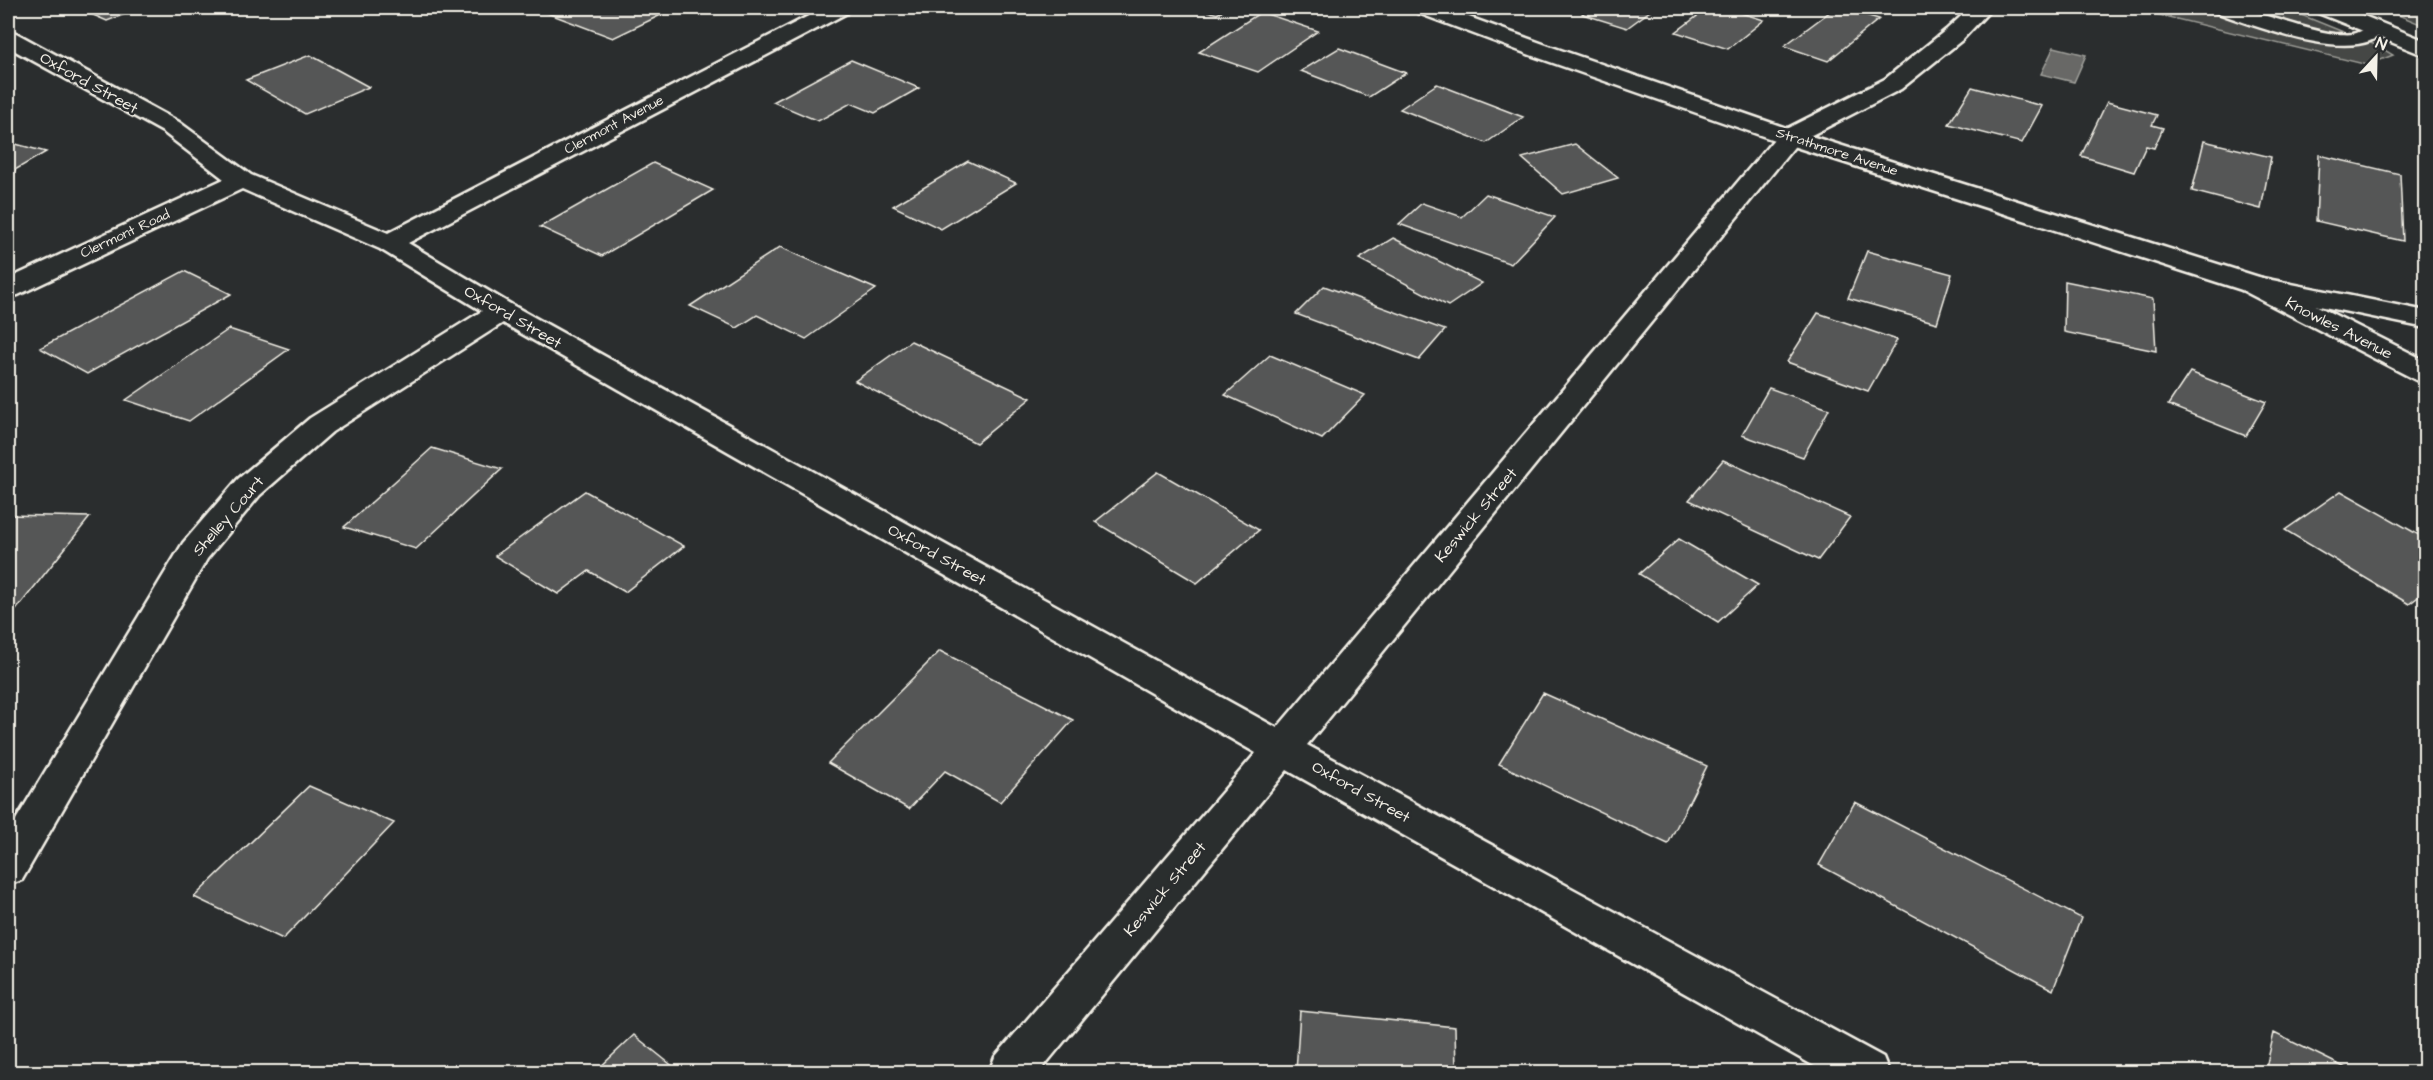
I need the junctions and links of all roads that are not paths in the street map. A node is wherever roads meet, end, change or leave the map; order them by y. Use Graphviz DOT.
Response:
graph roads {
  1 [pos="839,8"];
  2 [pos="1426,8"];
  3 [pos="1982,8"];
  4 [pos="2221,8"];
  5 [pos="2326,8"];
  6 [pos="2377,29"];
  7 [pos="8,38"];
  8 [pos="2426,49"];
  9 [pos="1789,137"];
  10 [pos="242,180"];
  11 [pos="389,243"];
  12 [pos="2252,284"];
  13 [pos="8,289"];
  14 [pos="502,312"];
  15 [pos="2426,320"];
  16 [pos="2426,373"];
  17 [pos="1282,749"];
  18 [pos="8,868"];
  19 [pos="1011,1072"];
  20 [pos="1867,1072"];
  1 -- 11 [label="street, Clermont Avenue"];
  2 -- 9 [label="street, Strathmore Avenue"];
  3 -- 9 [label="street, Keswick Street"];
  4 -- 6 [label="lane"];
  5 -- 6 [label="street"];
  6 -- 8 [label="street"];
  7 -- 10 [label="street, Oxford Street"];
  9 -- 12 [label="street, Strathmore Avenue"];
  9 -- 17 [label="street, Keswick Street"];
  10 -- 11 [label="street, Oxford Street"];
  10 -- 13 [label="street, Clermont Road"];
  11 -- 14 [label="street, Oxford Street"];
  12 -- 15 [label="street"];
  12 -- 16 [label="street, Knowles Avenue"];
  14 -- 17 [label="street, Oxford Street"];
  14 -- 18 [label="street, Shelley Court"];
  17 -- 19 [label="street, Keswick Street"];
  17 -- 20 [label="street, Oxford Street"];
}
